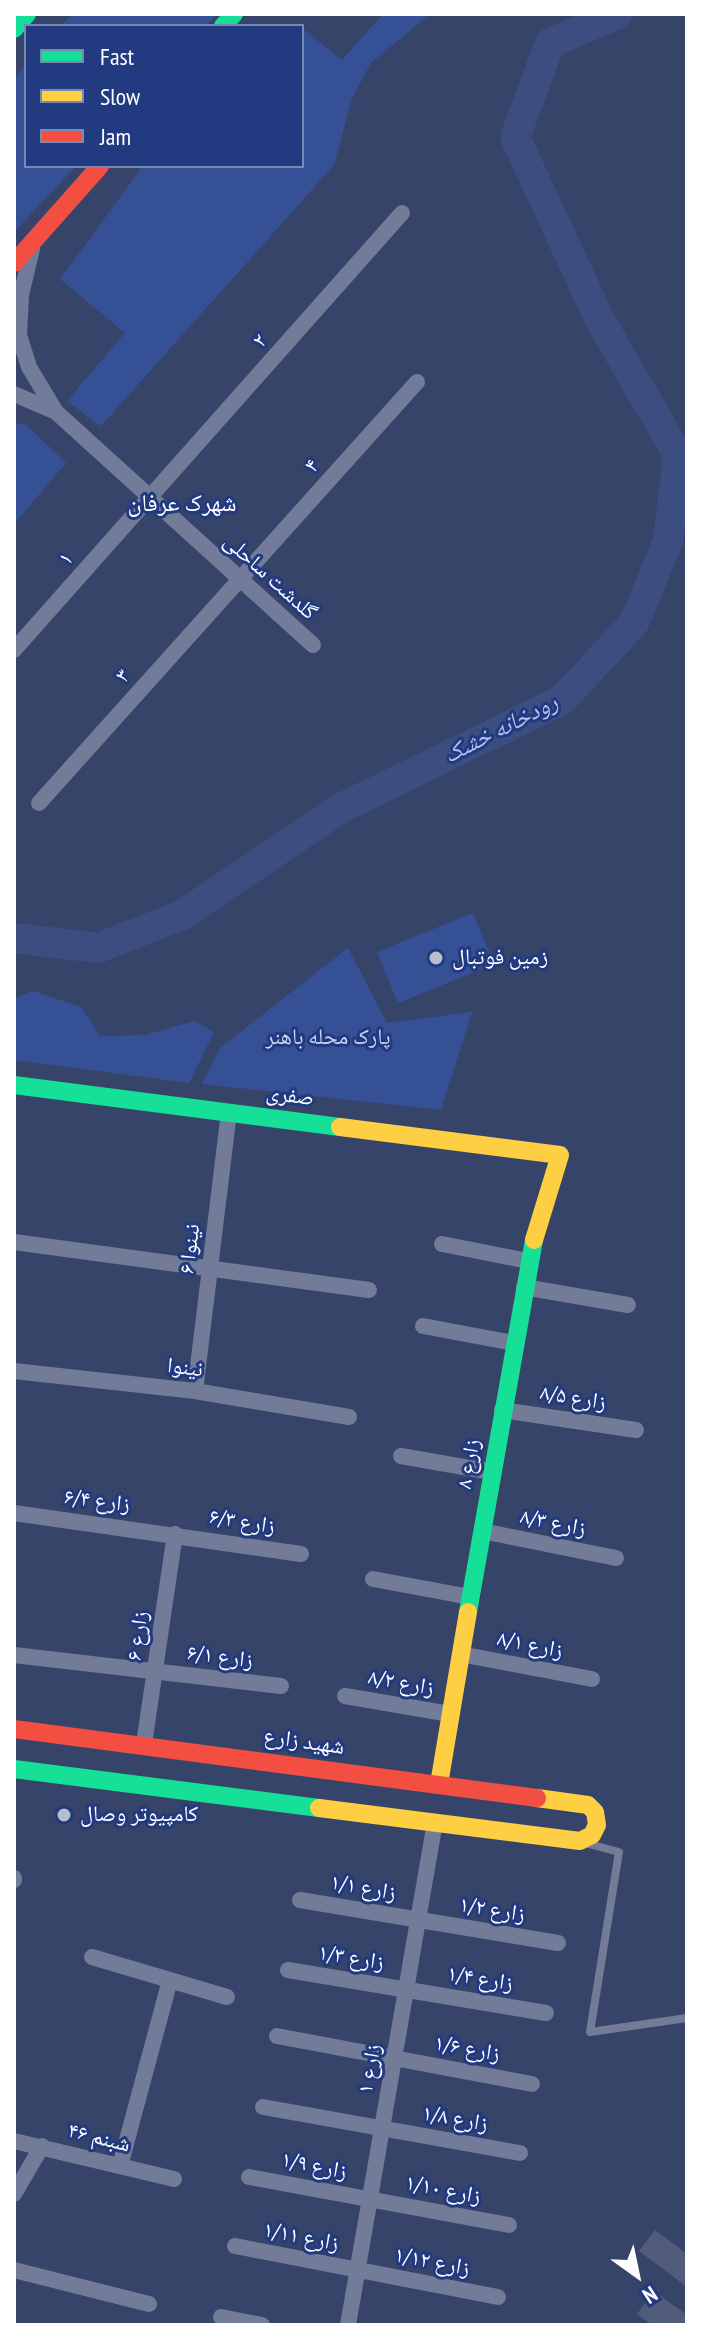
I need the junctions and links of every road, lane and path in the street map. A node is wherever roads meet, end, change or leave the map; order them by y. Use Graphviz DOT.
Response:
graph roads {
  1 [pos="27,14"];
  2 [pos="14,29"];
  3 [pos="98,168"];
  4 [pos="402,213"];
  5 [pos="35,240"];
  6 [pos="14,263"];
  7 [pos="417,382"];
  8 [pos="14,394"];
  9 [pos="56,412"];
  10 [pos="150,497"];
  11 [pos="240,579"];
  12 [pos="313,645"];
  13 [pos="14,650"];
  14 [pos="39,803"];
  15 [pos="14,1085"];
  16 [pos="229,1112"];
  17 [pos="560,1155"];
  18 [pos="14,1242"];
  19 [pos="442,1244"];
  20 [pos="528,1261"];
  21 [pos="210,1268"];
  22 [pos="524,1287"];
  23 [pos="369,1290"];
  24 [pos="628,1305"];
  25 [pos="423,1326"];
  26 [pos="514,1343"];
  27 [pos="14,1371"];
  28 [pos="195,1391"];
  29 [pos="502,1410"];
  30 [pos="349,1417"];
  31 [pos="636,1430"];
  32 [pos="401,1456"];
  33 [pos="492,1472"];
  34 [pos="14,1513"];
  35 [pos="482,1531"];
  36 [pos="175,1534"];
  37 [pos="301,1554"];
  38 [pos="616,1558"];
  39 [pos="373,1579"];
  40 [pos="470,1597"];
  41 [pos="460,1654"];
  42 [pos="14,1655"];
  43 [pos="155,1671"];
  44 [pos="592,1679"];
  45 [pos="281,1686"];
  46 [pos="345,1696"];
  47 [pos="450,1714"];
  48 [pos="14,1729"];
  49 [pos="144,1744"];
  50 [pos="14,1769"];
  51 [pos="439,1784"];
  52 [pos="435,1822"];
  53 [pos="580,1841"];
  54 [pos="300,1900"];
  55 [pos="419,1920"];
  56 [pos="558,1943"];
  57 [pos="92,1957"];
  58 [pos="288,1970"];
  59 [pos="170,1980"];
  60 [pos="406,1990"];
  61 [pos="227,1997"];
  62 [pos="546,2013"];
  63 [pos="687,2018"];
  64 [pos="277,2036"];
  65 [pos="395,2058"];
  66 [pos="532,2084"];
  67 [pos="263,2107"];
  68 [pos="382,2128"];
  69 [pos="14,2141"];
  70 [pos="42,2146"];
  71 [pos="520,2153"];
  72 [pos="120,2166"];
  73 [pos="249,2177"];
  74 [pos="174,2179"];
  75 [pos="14,2194"];
  76 [pos="370,2199"];
  77 [pos="509,2225"];
  78 [pos="235,2246"];
  79 [pos="14,2270"];
  80 [pos="358,2270"];
  81 [pos="498,2297"];
  82 [pos="149,2304"];
  83 [pos="221,2317"];
  84 [pos="262,2325"];
  85 [pos="348,2325"];
  1 -- 2 [label="main road"];
  3 -- 5 [label="main road"];
  4 -- 10 [label="street, ۲"];
  5 -- 6 [label="main road"];
  5 -- 9 [label="street, گلدشت ساحلی"];
  7 -- 11 [label="street, ۴"];
  8 -- 9 [label="street, گلدشت ساحلی"];
  9 -- 10 [label="street, گلدشت ساحلی"];
  10 -- 11 [label="street, گلدشت ساحلی"];
  10 -- 13 [label="street, ۱"];
  11 -- 12 [label="street, گلدشت ساحلی"];
  11 -- 14 [label="street, ۳"];
  15 -- 16 [label="main road, صفری"];
  16 -- 17 [label="main road, صفری"];
  16 -- 21 [label="street, ۶ نینوا"];
  17 -- 20 [label="main road, ۸ زارع"];
  18 -- 21 [label="street"];
  19 -- 20 [label="street"];
  20 -- 22 [label="main road, ۸ زارع"];
  21 -- 23 [label="street"];
  21 -- 28 [label="street, ۶ نینوا"];
  22 -- 24 [label="street"];
  22 -- 26 [label="main road, ۸ زارع"];
  25 -- 26 [label="street"];
  26 -- 29 [label="main road, ۸ زارع"];
  27 -- 28 [label="street, نینوا"];
  28 -- 30 [label="street, نینوا"];
  29 -- 31 [label="street, ۸/۵ زارع"];
  29 -- 33 [label="main road, ۸ زارع"];
  32 -- 33 [label="street"];
  33 -- 35 [label="main road, ۸ زارع"];
  34 -- 36 [label="street, ۶/۴ زارع"];
  35 -- 38 [label="street, ۸/۳ زارع"];
  35 -- 40 [label="main road, ۸ زارع"];
  36 -- 37 [label="street, ۶/۳ زارع"];
  36 -- 43 [label="street, ۶ زارع"];
  39 -- 40 [label="street"];
  40 -- 41 [label="main road, ۸ زارع"];
  41 -- 44 [label="street, ۸/۱ زارع"];
  41 -- 47 [label="main road, ۸ زارع"];
  42 -- 43 [label="street, ۶/۱ زارع"];
  43 -- 45 [label="street, ۶/۱ زارع"];
  43 -- 49 [label="street, ۶ زارع"];
  46 -- 47 [label="street, ۸/۲ زارع"];
  47 -- 51 [label="main road, ۸ زارع"];
  48 -- 49 [label="main road, شهید زارع"];
  49 -- 51 [label="main road, شهید زارع"];
  50 -- 52 [label="main road"];
  51 -- 53 [label="main road, شهید زارع"];
  52 -- 53 [label="main road"];
  52 -- 55 [label="street, ۱ زارع"];
  53 -- 63 [label="lane"];
  54 -- 55 [label="street, ۱/۱ زارع"];
  55 -- 56 [label="street, ۱/۲ زارع"];
  55 -- 60 [label="street, ۱ زارع"];
  57 -- 59 [label="street"];
  58 -- 60 [label="street, ۱/۳ زارع"];
  59 -- 61 [label="street"];
  59 -- 72 [label="street"];
  60 -- 62 [label="street, ۱/۴ زارع"];
  60 -- 65 [label="street, ۱ زارع"];
  64 -- 65 [label="street, ۱/۶ زارع"];
  65 -- 66 [label="street, ۱/۶ زارع"];
  65 -- 68 [label="street, ۱ زارع"];
  67 -- 68 [label="street, ۱/۸ زارع"];
  68 -- 71 [label="street, ۱/۸ زارع"];
  68 -- 76 [label="street, ۱ زارع"];
  69 -- 70 [label="street, ۴۶ شبنم"];
  70 -- 72 [label="street, ۴۶ شبنم"];
  70 -- 75 [label="street"];
  72 -- 74 [label="street, ۴۶ شبنم"];
  73 -- 76 [label="street, ۱/۹ زارع"];
  76 -- 77 [label="street, ۱/۱۰ زارع"];
  76 -- 80 [label="street, ۱ زارع"];
  78 -- 80 [label="street, ۱/۱۱ زارع"];
  79 -- 82 [label="street"];
  80 -- 81 [label="street, ۱/۱۲ زارع"];
  80 -- 85 [label="street, ۱ زارع"];
  83 -- 84 [label="street"];
}
